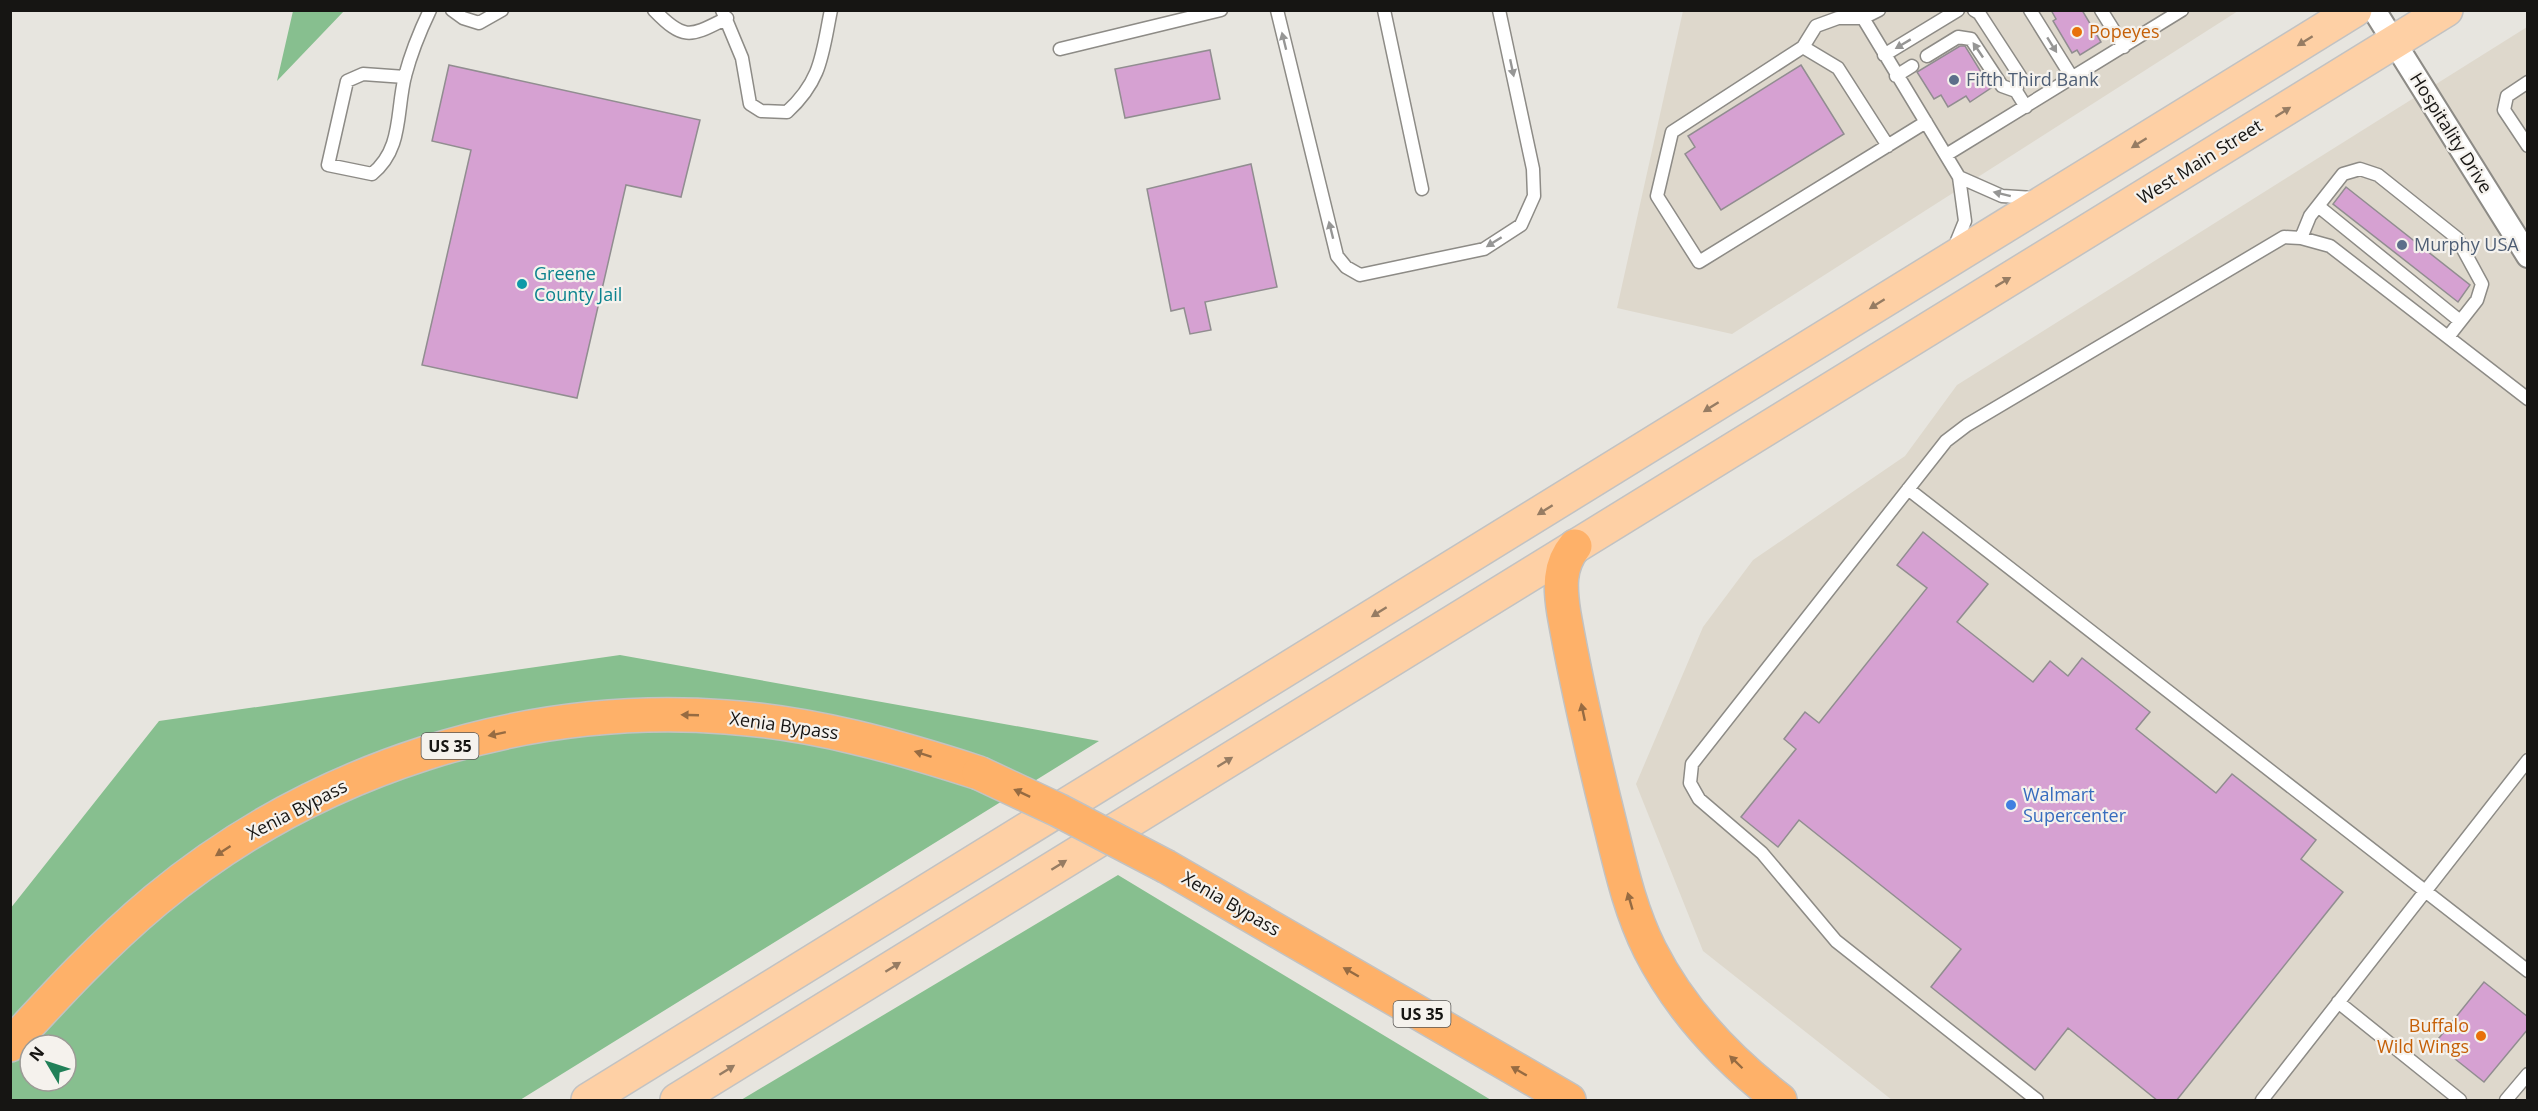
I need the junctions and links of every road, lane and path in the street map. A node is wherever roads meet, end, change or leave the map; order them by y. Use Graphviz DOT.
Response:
graph roads {
  1 [pos="430,10"];
  2 [pos="452,10"];
  3 [pos="501,10"];
  4 [pos="654,10"];
  5 [pos="831,10"];
  6 [pos="1221,10"];
  7 [pos="1277,10"];
  8 [pos="1384,10"];
  9 [pos="1499,10"];
  10 [pos="1879,10"];
  11 [pos="1958,10"];
  12 [pos="1974,10"];
  13 [pos="2030,10"];
  14 [pos="2101,10"];
  15 [pos="2182,10"];
  16 [pos="2355,10"];
  17 [pos="2374,10"];
  18 [pos="2446,10"];
  19 [pos="725,14"];
  20 [pos="2166,15"];
  21 [pos="1863,18"];
  22 [pos="2394,43"];
  23 [pos="1803,47"];
  24 [pos="2124,47"];
  25 [pos="1060,48"];
  26 [pos="1884,55"];
  27 [pos="1927,56"];
  28 [pos="1912,66"];
  29 [pos="1896,76"];
  30 [pos="405,77"];
  31 [pos="2073,79"];
  32 [pos="2528,82"];
  33 [pos="2016,91"];
  34 [pos="2026,107"];
  35 [pos="1926,122"];
  36 [pos="1888,146"];
  37 [pos="2528,146"];
  38 [pos="1946,155"];
  39 [pos="1959,177"];
  40 [pos="1422,189"];
  41 [pos="2048,199"];
  42 [pos="2318,206"];
  43 [pos="2301,238"];
  44 [pos="2528,256"];
  45 [pos="1938,266"];
  46 [pos="2460,321"];
  47 [pos="2448,337"];
  48 [pos="2528,381"];
  49 [pos="2516,388"];
  50 [pos="2528,399"];
  51 [pos="1908,489"];
  52 [pos="1575,546"];
  53 [pos="2528,760"];
  54 [pos="2425,892"];
  55 [pos="2528,970"];
  56 [pos="2338,1002"];
  57 [pos="10,1045"];
  58 [pos="2528,1074"];
  59 [pos="588,1101"];
  60 [pos="677,1101"];
  61 [pos="1569,1101"];
  62 [pos="1780,1101"];
  63 [pos="2037,1101"];
  64 [pos="2262,1101"];
  65 [pos="2460,1101"];
  66 [pos="2506,1101"];
  1 -- 30 [label="lane"];
  2 -- 3 [label="lane"];
  4 -- 19 [label="lane"];
  5 -- 19 [label="lane"];
  6 -- 25 [label="lane"];
  9 -- 7 [label="lane, one-way"];
  8 -- 40 [label="lane"];
  10 -- 21 [label="lane"];
  11 -- 26 [label="lane, one-way"];
  12 -- 33 [label="lane"];
  13 -- 31 [label="lane, one-way"];
  14 -- 24 [label="lane"];
  15 -- 20 [label="lane"];
  16 -- 41 [label="main road, one-way"];
  17 -- 22 [label="street, Hospitality Drive"];
  18 -- 22 [label="main road, West Main Street"];
  20 -- 24 [label="lane"];
  21 -- 23 [label="lane"];
  21 -- 26 [label="lane"];
  22 -- 44 [label="street, Hospitality Drive"];
  52 -- 22 [label="main road, West Main Street, one-way"];
  23 -- 36 [label="lane"];
  23 -- 36 [label="lane"];
  24 -- 31 [label="lane"];
  26 -- 29 [label="lane"];
  33 -- 27 [label="lane, one-way"];
  28 -- 29 [label="lane"];
  29 -- 35 [label="lane"];
  30 -- 30 [label="lane"];
  31 -- 34 [label="lane"];
  32 -- 37 [label="lane"];
  33 -- 34 [label="lane"];
  34 -- 38 [label="lane"];
  35 -- 36 [label="lane"];
  35 -- 38 [label="lane"];
  38 -- 39 [label="lane"];
  41 -- 39 [label="lane, one-way"];
  39 -- 45 [label="lane"];
  41 -- 45 [label="main road"];
  42 -- 43 [label="lane"];
  42 -- 46 [label="lane"];
  42 -- 46 [label="lane"];
  43 -- 47 [label="lane"];
  43 -- 51 [label="lane"];
  45 -- 59 [label="main road, one-way"];
  46 -- 47 [label="lane"];
  47 -- 49 [label="lane"];
  48 -- 49 [label="lane"];
  49 -- 50 [label="lane"];
  51 -- 54 [label="lane"];
  51 -- 63 [label="lane"];
  60 -- 52 [label="main road, West Main Street, one-way"];
  62 -- 52 [label="highway, one-way"];
  53 -- 54 [label="lane"];
  54 -- 55 [label="lane"];
  54 -- 56 [label="lane"];
  56 -- 64 [label="lane"];
  56 -- 65 [label="lane"];
  61 -- 57 [label="highway, Xenia Bypass / US 35, one-way, bridge"];
  58 -- 66 [label="lane"];
}
